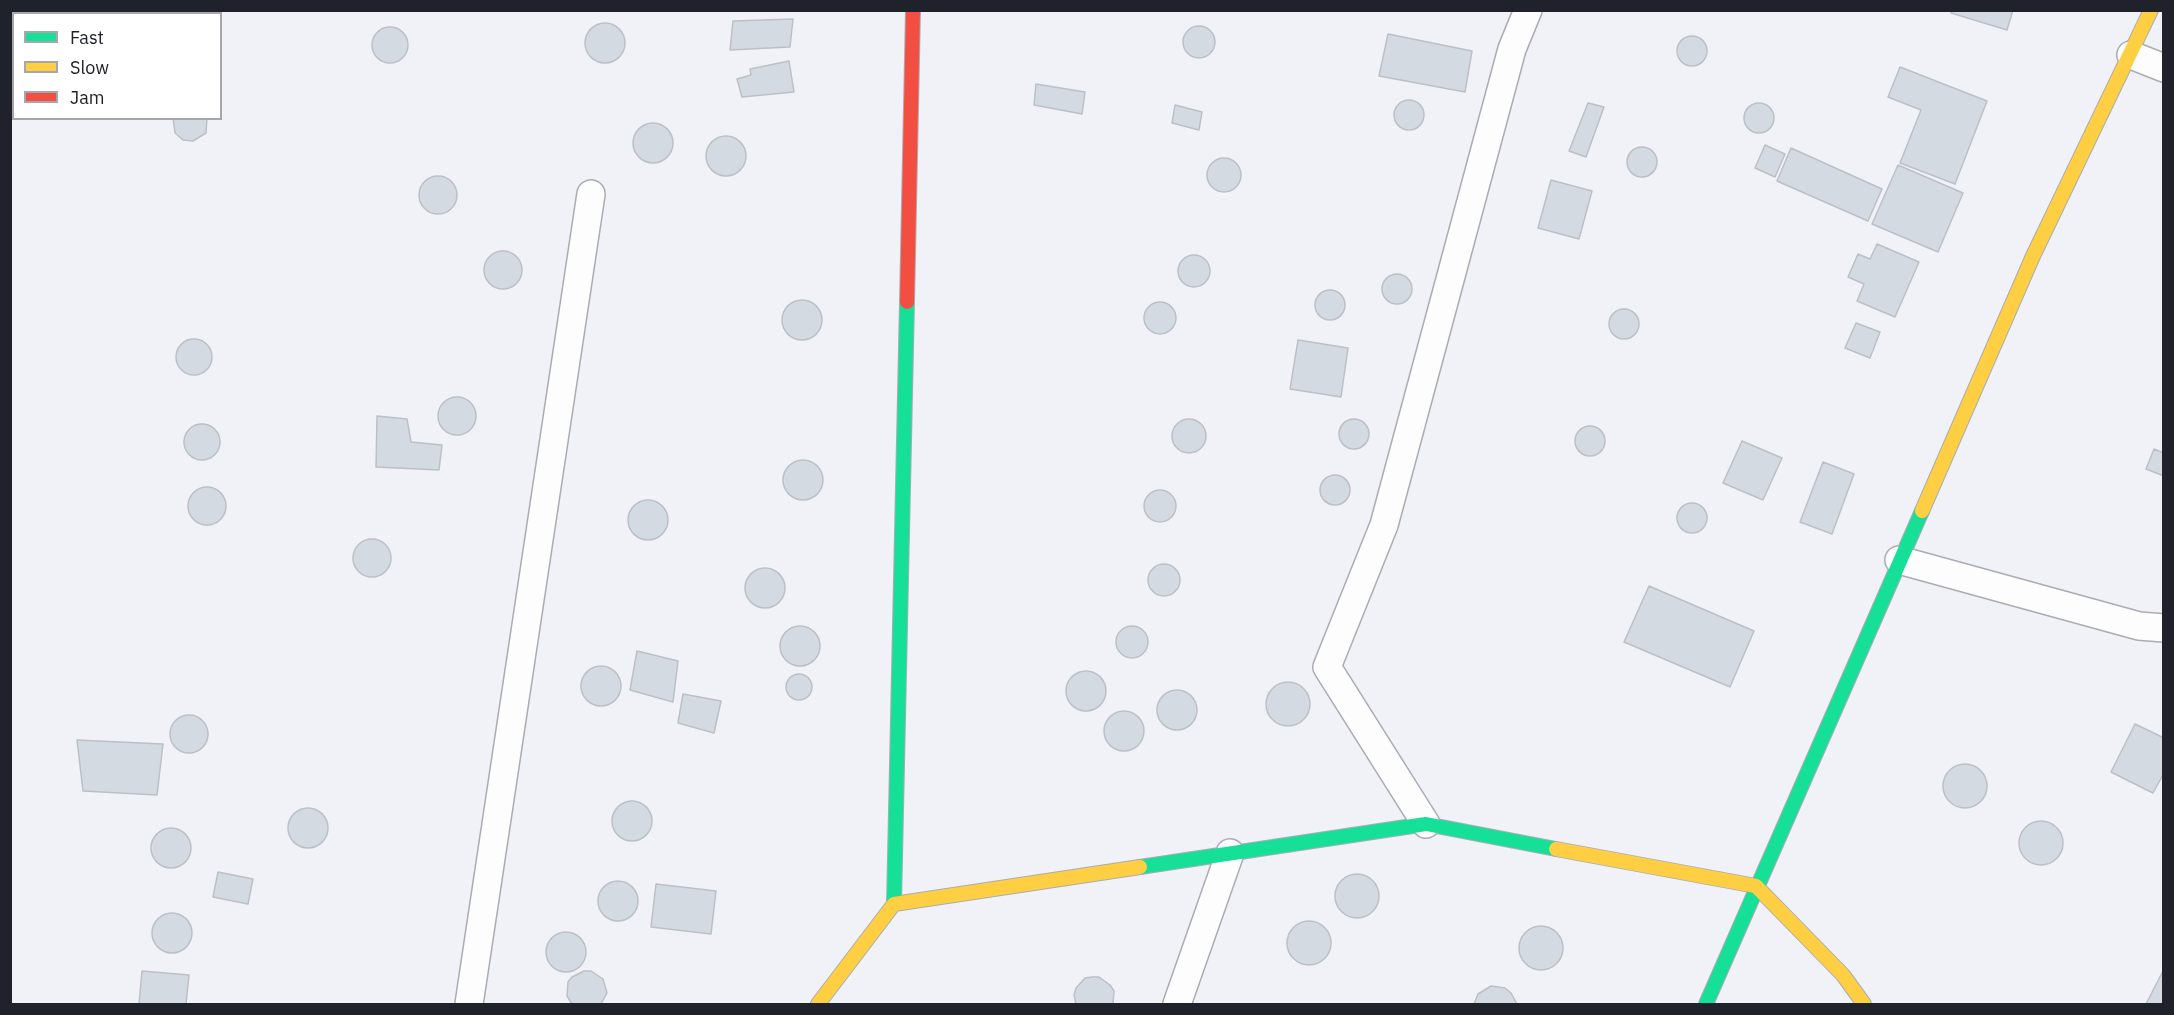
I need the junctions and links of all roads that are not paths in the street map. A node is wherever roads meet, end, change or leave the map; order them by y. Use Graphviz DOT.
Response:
graph roads {
  1 [pos="912,10"];
  2 [pos="1528,10"];
  3 [pos="2151,10"];
  4 [pos="2130,55"];
  5 [pos="2163,68"];
  6 [pos="591,194"];
  7 [pos="1899,560"];
  8 [pos="2163,628"];
  9 [pos="1426,824"];
  10 [pos="1230,853"];
  11 [pos="1756,886"];
  12 [pos="894,904"];
  13 [pos="469,1005"];
  14 [pos="818,1005"];
  15 [pos="1177,1005"];
  16 [pos="1706,1005"];
  17 [pos="1864,1005"];
  1 -- 12 [label="street"];
  2 -- 9 [label="street"];
  3 -- 4 [label="street"];
  4 -- 5 [label="street"];
  4 -- 7 [label="street"];
  6 -- 13 [label="street"];
  7 -- 8 [label="street"];
  7 -- 11 [label="street"];
  9 -- 10 [label="street"];
  9 -- 11 [label="street"];
  10 -- 12 [label="street"];
  10 -- 15 [label="street"];
  11 -- 16 [label="street"];
  11 -- 17 [label="street"];
  12 -- 14 [label="street"];
}
